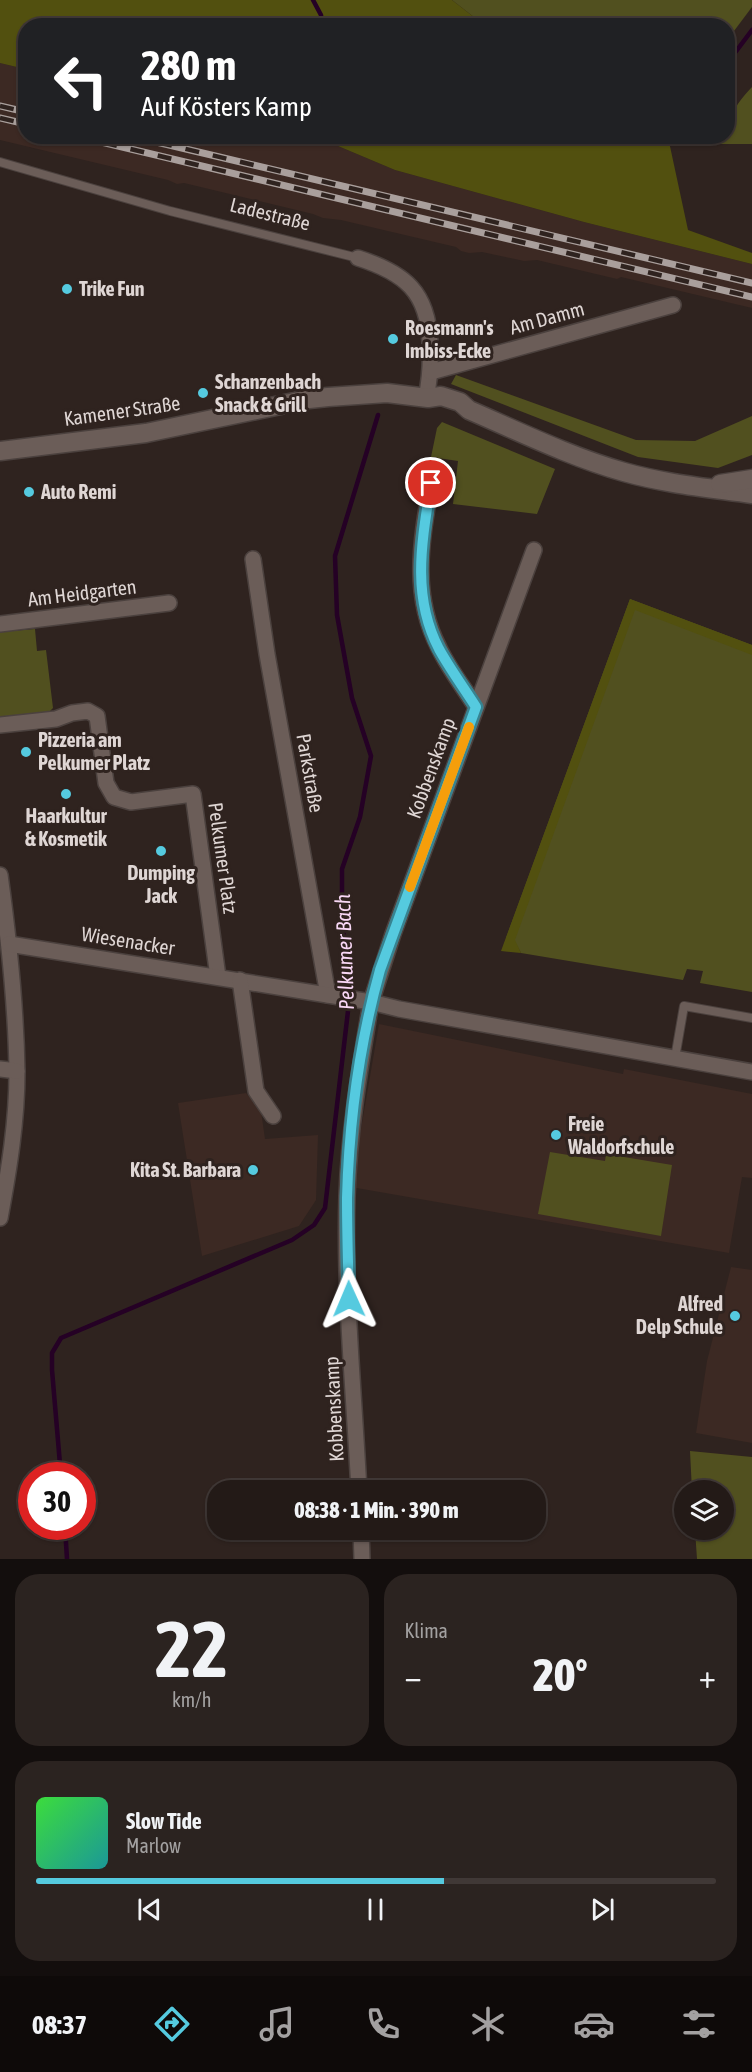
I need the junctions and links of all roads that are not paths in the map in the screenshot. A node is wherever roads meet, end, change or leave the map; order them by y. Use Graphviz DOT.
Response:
graph roads {
  1 [pos="0,162"];
  2 [pos="358,258"];
  3 [pos="673,305"];
  4 [pos="431,372"];
  5 [pos="427,398"];
  6 [pos="0,451"];
  7 [pos="434,466"];
  8 [pos="752,479"];
  9 [pos="700,486"];
  10 [pos="752,494"];
  11 [pos="534,550"];
  12 [pos="253,559"];
  13 [pos="169,603"];
  14 [pos="0,624"];
  15 [pos="476,707"];
  16 [pos="0,724"];
  17 [pos="0,875"];
  18 [pos="9,944"];
  19 [pos="218,977"];
  20 [pos="240,980"];
  21 [pos="333,995"];
  22 [pos="363,1001"];
  23 [pos="752,1018"];
  24 [pos="675,1058"];
  25 [pos="0,1069"];
  26 [pos="17,1071"];
  27 [pos="752,1072"];
  28 [pos="273,1116"];
  29 [pos="3,1192"];
  30 [pos="0,1218"];
  31 [pos="358,1480"];
  32 [pos="361,1540"];
  33 [pos="362,1559"];
  1 -- 2 [label="lane, Ladestraße"];
  2 -- 4 [label="street, Ladestraße"];
  3 -- 4 [label="street, Am Damm"];
  4 -- 5 [label="street, Ladestraße"];
  5 -- 6 [label="main road, Kamener Straße"];
  5 -- 9 [label="main road, Kamener Straße"];
  7 -- 15 [label="street"];
  8 -- 9 [label="main road, Kamener Straße"];
  9 -- 10 [label="main road, Kamener Straße"];
  11 -- 15 [label="street, Kobbenskamp"];
  12 -- 21 [label="street, Parkstraße"];
  13 -- 14 [label="street, Am Heidgarten"];
  15 -- 22 [label="street, Kobbenskamp"];
  16 -- 19 [label="street, Pelkumer Platz"];
  17 -- 18 [label="street"];
  18 -- 19 [label="street, Wiesenacker"];
  18 -- 26 [label="street"];
  19 -- 20 [label="street, Wiesenacker"];
  20 -- 21 [label="street, Wiesenacker"];
  20 -- 28 [label="street"];
  21 -- 22 [label="street, Wiesenacker"];
  22 -- 24 [label="street"];
  22 -- 31 [label="street, Kobbenskamp"];
  23 -- 24 [label="lane"];
  24 -- 27 [label="street"];
  25 -- 26 [label="street"];
  26 -- 29 [label="street"];
  29 -- 30 [label="street"];
  32 -- 33 [label="street"];
}
